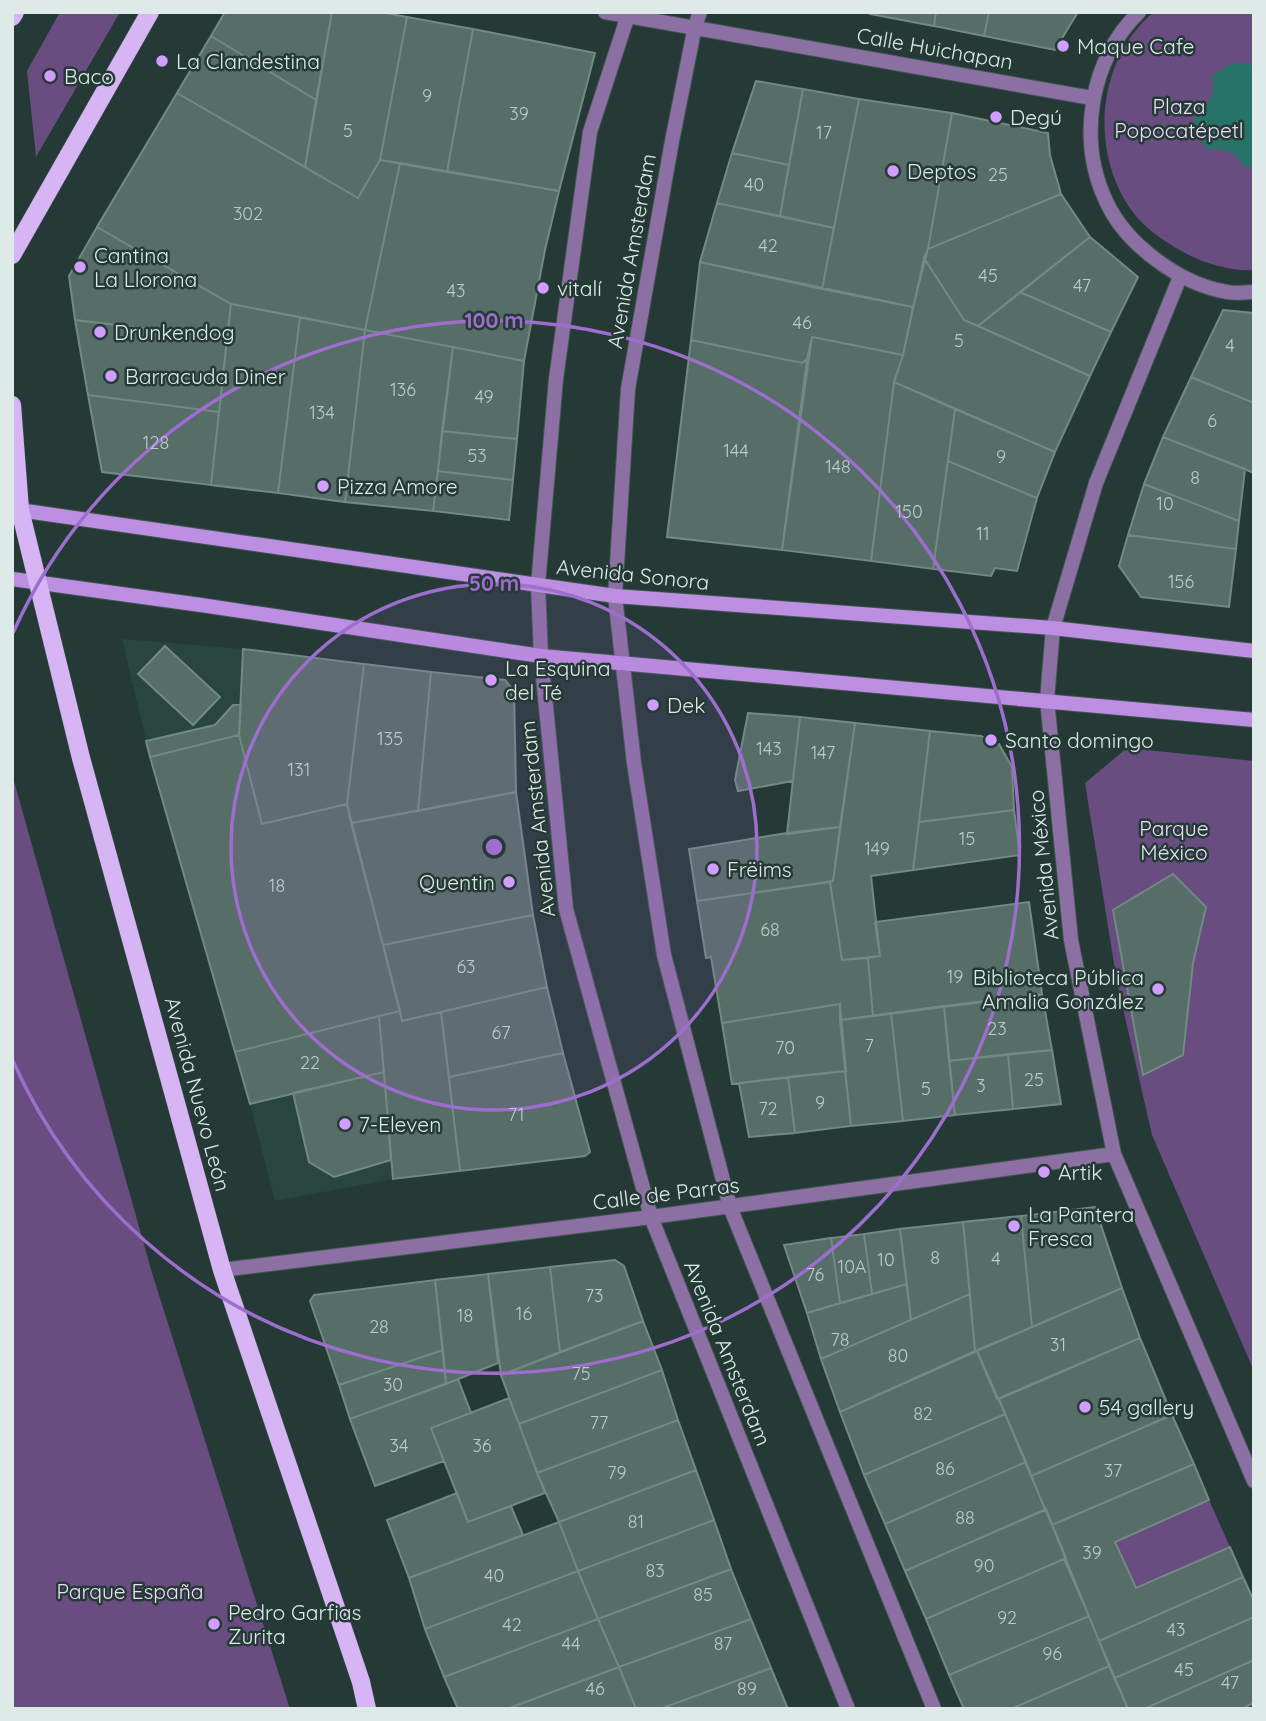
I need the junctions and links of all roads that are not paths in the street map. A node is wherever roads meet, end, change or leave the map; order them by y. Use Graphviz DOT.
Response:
graph roads {
  1 [pos="15,12"];
  2 [pos="150,12"];
  3 [pos="606,12"];
  4 [pos="1139,12"];
  5 [pos="628,15"];
  6 [pos="12,18"];
  7 [pos="697,19"];
  8 [pos="1092,98"];
  9 [pos="12,256"];
  10 [pos="1180,277"];
  11 [pos="1254,292"];
  12 [pos="12,405"];
  13 [pos="16,509"];
  14 [pos="12,579"];
  15 [pos="38,583"];
  16 [pos="538,585"];
  17 [pos="615,596"];
  18 [pos="1053,628"];
  19 [pos="1254,650"];
  20 [pos="541,656"];
  21 [pos="623,664"];
  22 [pos="1047,700"];
  23 [pos="1254,720"];
  24 [pos="1114,1154"];
  25 [pos="730,1206"];
  26 [pos="651,1217"];
  27 [pos="222,1270"];
  28 [pos="1254,1481"];
  29 [pos="361,1682"];
  30 [pos="367,1709"];
  31 [pos="375,1709"];
  32 [pos="848,1709"];
  33 [pos="934,1709"];
  1 -- 6 [label="main road"];
  2 -- 9 [label="main road"];
  3 -- 5 [label="street, Calle Huichapan"];
  4 -- 8 [label="street"];
  5 -- 7 [label="street, Calle Huichapan"];
  5 -- 16 [label="street, Avenida Amsterdam"];
  7 -- 8 [label="street, Calle Huichapan"];
  7 -- 17 [label="street, Avenida Amsterdam"];
  8 -- 10 [label="street"];
  10 -- 11 [label="street"];
  10 -- 18 [label="street, Avenida México"];
  12 -- 13 [label="main road, Avenida Nuevo León"];
  13 -- 15 [label="main road, Avenida Nuevo León"];
  13 -- 16 [label="main road, Avenida Sonora"];
  14 -- 15 [label="main road"];
  15 -- 20 [label="main road"];
  15 -- 27 [label="main road, Avenida Nuevo León"];
  16 -- 17 [label="main road, Avenida Sonora"];
  16 -- 20 [label="street, Avenida Amsterdam"];
  17 -- 18 [label="main road, Avenida Sonora"];
  17 -- 21 [label="street, Avenida Amsterdam"];
  18 -- 19 [label="main road, Avenida Sonora"];
  18 -- 22 [label="street, Avenida México"];
  20 -- 21 [label="main road"];
  20 -- 26 [label="street, Avenida Amsterdam"];
  21 -- 22 [label="main road"];
  21 -- 25 [label="street, Avenida Amsterdam"];
  22 -- 23 [label="main road"];
  22 -- 24 [label="street, Avenida México"];
  24 -- 25 [label="street, Calle de Parras"];
  24 -- 28 [label="street, Avenida México"];
  25 -- 26 [label="street, Calle de Parras"];
  25 -- 33 [label="street, Avenida Amsterdam"];
  26 -- 27 [label="street, Calle de Parras"];
  26 -- 32 [label="street, Avenida Amsterdam"];
  27 -- 29 [label="main road, Avenida Nuevo León"];
  29 -- 30 [label="main road, Avenida Nuevo León"];
  29 -- 31 [label="main road, Avenida Nuevo León"];
}
